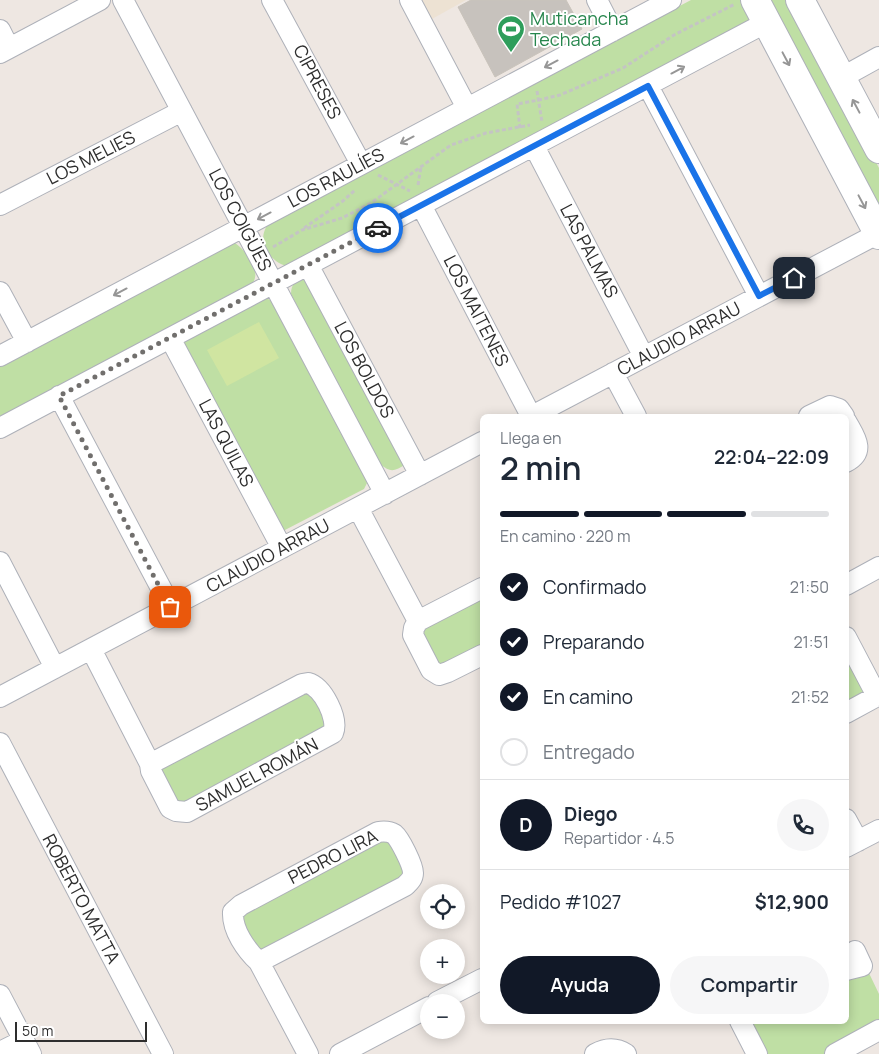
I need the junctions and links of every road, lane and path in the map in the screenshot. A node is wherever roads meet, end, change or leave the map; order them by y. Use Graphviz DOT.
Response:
graph roads {
  1 [pos="100,0"];
  2 [pos="123,0"];
  3 [pos="272,0"];
  4 [pos="410,0"];
  5 [pos="597,0"];
  6 [pos="671,0"];
  7 [pos="800,0"];
  8 [pos="753,8"];
  9 [pos="613,31"];
  10 [pos="3,44"];
  11 [pos="879,57"];
  12 [pos="533,73"];
  13 [pos="841,78"];
  14 [pos="648,86"];
  15 [pos="539,100"];
  16 [pos="467,108"];
  17 [pos="182,111"];
  18 [pos="520,126"];
  19 [pos="529,148"];
  20 [pos="879,150"];
  21 [pos="421,167"];
  22 [pos="365,168"];
  23 [pos="397,184"];
  24 [pos="419,200"];
  25 [pos="0,205"];
  26 [pos="243,227"];
  27 [pos="302,230"];
  28 [pos="879,234"];
  29 [pos="258,255"];
  30 [pos="308,265"];
  31 [pos="273,283"];
  32 [pos="0,292"];
  33 [pos="759,296"];
  34 [pos="170,338"];
  35 [pos="27,342"];
  36 [pos="0,356"];
  37 [pos="644,357"];
  38 [pos="613,373"];
  39 [pos="59,396"];
  40 [pos="530,414"];
  41 [pos="535,414"];
  42 [pos="635,414"];
  43 [pos="813,414"];
  44 [pos="843,414"];
  45 [pos="849,427"];
  46 [pos="0,428"];
  47 [pos="480,443"];
  48 [pos="849,460"];
  49 [pos="420,475"];
  50 [pos="385,494"];
  51 [pos="358,508"];
  52 [pos="282,548"];
  53 [pos="0,562"];
  54 [pos="879,567"];
  55 [pos="849,583"];
  56 [pos="480,589"];
  57 [pos="170,607"];
  58 [pos="418,621"];
  59 [pos="849,643"];
  60 [pos="91,649"];
  61 [pos="480,655"];
  62 [pos="55,668"];
  63 [pos="878,696"];
  64 [pos="0,698"];
  65 [pos="849,710"];
  66 [pos="0,743"];
  67 [pos="150,764"];
  68 [pos="879,830"];
  69 [pos="849,832"];
  70 [pos="852,844"];
  71 [pos="855,952"];
  72 [pos="259,962"];
  73 [pos="849,969"];
  74 [pos="480,979"];
  75 [pos="452,994"];
  76 [pos="0,995"];
  77 [pos="420,1012"];
  78 [pos="742,1024"];
  79 [pos="879,1030"];
  80 [pos="27,1047"];
  81 [pos="0,1052"];
  82 [pos="624,1052"];
  83 [pos="163,1054"];
  84 [pos="308,1054"];
  85 [pos="340,1054"];
  86 [pos="595,1054"];
  87 [pos="757,1054"];
  88 [pos="835,1054"];
  1 -- 10 [label="street"];
  2 -- 17 [label="street, LOS COIGÜES"];
  3 -- 22 [label="street, CIPRESES"];
  4 -- 16 [label="street"];
  5 -- 9 [label="street"];
  6 -- 9 [label="street, LOS RAULÍES"];
  7 -- 13 [label="main road"];
  14 -- 8 [label="street, one-way"];
  8 -- 15 [label="path"];
  8 -- 28 [label="main road, one-way"];
  9 -- 12 [label="street, LOS RAULÍES, one-way"];
  11 -- 13 [label="street"];
  12 -- 15 [label="path"];
  12 -- 16 [label="street, LOS RAULÍES"];
  20 -- 13 [label="main road, one-way"];
  14 -- 19 [label="street"];
  14 -- 33 [label="street"];
  15 -- 18 [label="path"];
  15 -- 18 [label="path"];
  16 -- 22 [label="street, LOS RAULÍES, one-way"];
  17 -- 25 [label="street, LOS MELIES"];
  17 -- 26 [label="street, LOS COIGÜES"];
  18 -- 19 [label="path"];
  18 -- 21 [label="path"];
  19 -- 24 [label="street"];
  19 -- 37 [label="street, LAS PALMAS"];
  21 -- 23 [label="path"];
  21 -- 24 [label="path"];
  22 -- 23 [label="path"];
  22 -- 26 [label="street, LOS RAULÍES, one-way"];
  22 -- 27 [label="path"];
  23 -- 24 [label="path"];
  23 -- 27 [label="path"];
  24 -- 30 [label="street"];
  24 -- 40 [label="street, LOS MAITENES"];
  26 -- 29 [label="street, LOS COIGÜES"];
  26 -- 35 [label="street, LOS RAULÍES, one-way"];
  27 -- 29 [label="path"];
  28 -- 33 [label="street, CLAUDIO ARRAU"];
  29 -- 31 [label="street, LOS COIGÜES"];
  30 -- 31 [label="street"];
  30 -- 49 [label="street, LOS BOLDOS"];
  31 -- 34 [label="street"];
  31 -- 50 [label="street, LOS COIGÜES"];
  32 -- 35 [label="street"];
  33 -- 37 [label="street, CLAUDIO ARRAU"];
  34 -- 39 [label="street"];
  34 -- 52 [label="street, LAS QUILAS"];
  35 -- 36 [label="street, LOS RAULÍES"];
  37 -- 38 [label="street, CLAUDIO ARRAU"];
  38 -- 41 [label="street, CLAUDIO ARRAU"];
  38 -- 42 [label="street"];
  39 -- 46 [label="street"];
  39 -- 57 [label="street"];
  43 -- 44 [label="street"];
  45 -- 48 [label="street"];
  47 -- 49 [label="street, CLAUDIO ARRAU"];
  49 -- 50 [label="street, CLAUDIO ARRAU"];
  50 -- 51 [label="street, CLAUDIO ARRAU"];
  51 -- 52 [label="street, CLAUDIO ARRAU"];
  51 -- 58 [label="street"];
  52 -- 57 [label="street, CLAUDIO ARRAU"];
  53 -- 62 [label="street"];
  54 -- 55 [label="street"];
  56 -- 58 [label="street"];
  57 -- 60 [label="street, CLAUDIO ARRAU"];
  58 -- 61 [label="street"];
  59 -- 63 [label="street"];
  60 -- 62 [label="street, CLAUDIO ARRAU"];
  60 -- 67 [label="street, SAMUEL ROMÁN"];
  62 -- 64 [label="street, CLAUDIO ARRAU"];
  63 -- 65 [label="street"];
  66 -- 83 [label="street, ROBERTO MATTA"];
  67 -- 67 [label="street, SAMUEL ROMÁN"];
  68 -- 70 [label="street"];
  69 -- 70 [label="street"];
  71 -- 73 [label="street"];
  72 -- 72 [label="street, PEDRO LIRA"];
  72 -- 84 [label="street, PEDRO LIRA"];
  74 -- 75 [label="street"];
  76 -- 80 [label="street"];
  77 -- 85 [label="street"];
  78 -- 87 [label="street"];
  79 -- 88 [label="street"];
  80 -- 81 [label="street"];
  82 -- 86 [label="street"];
}
